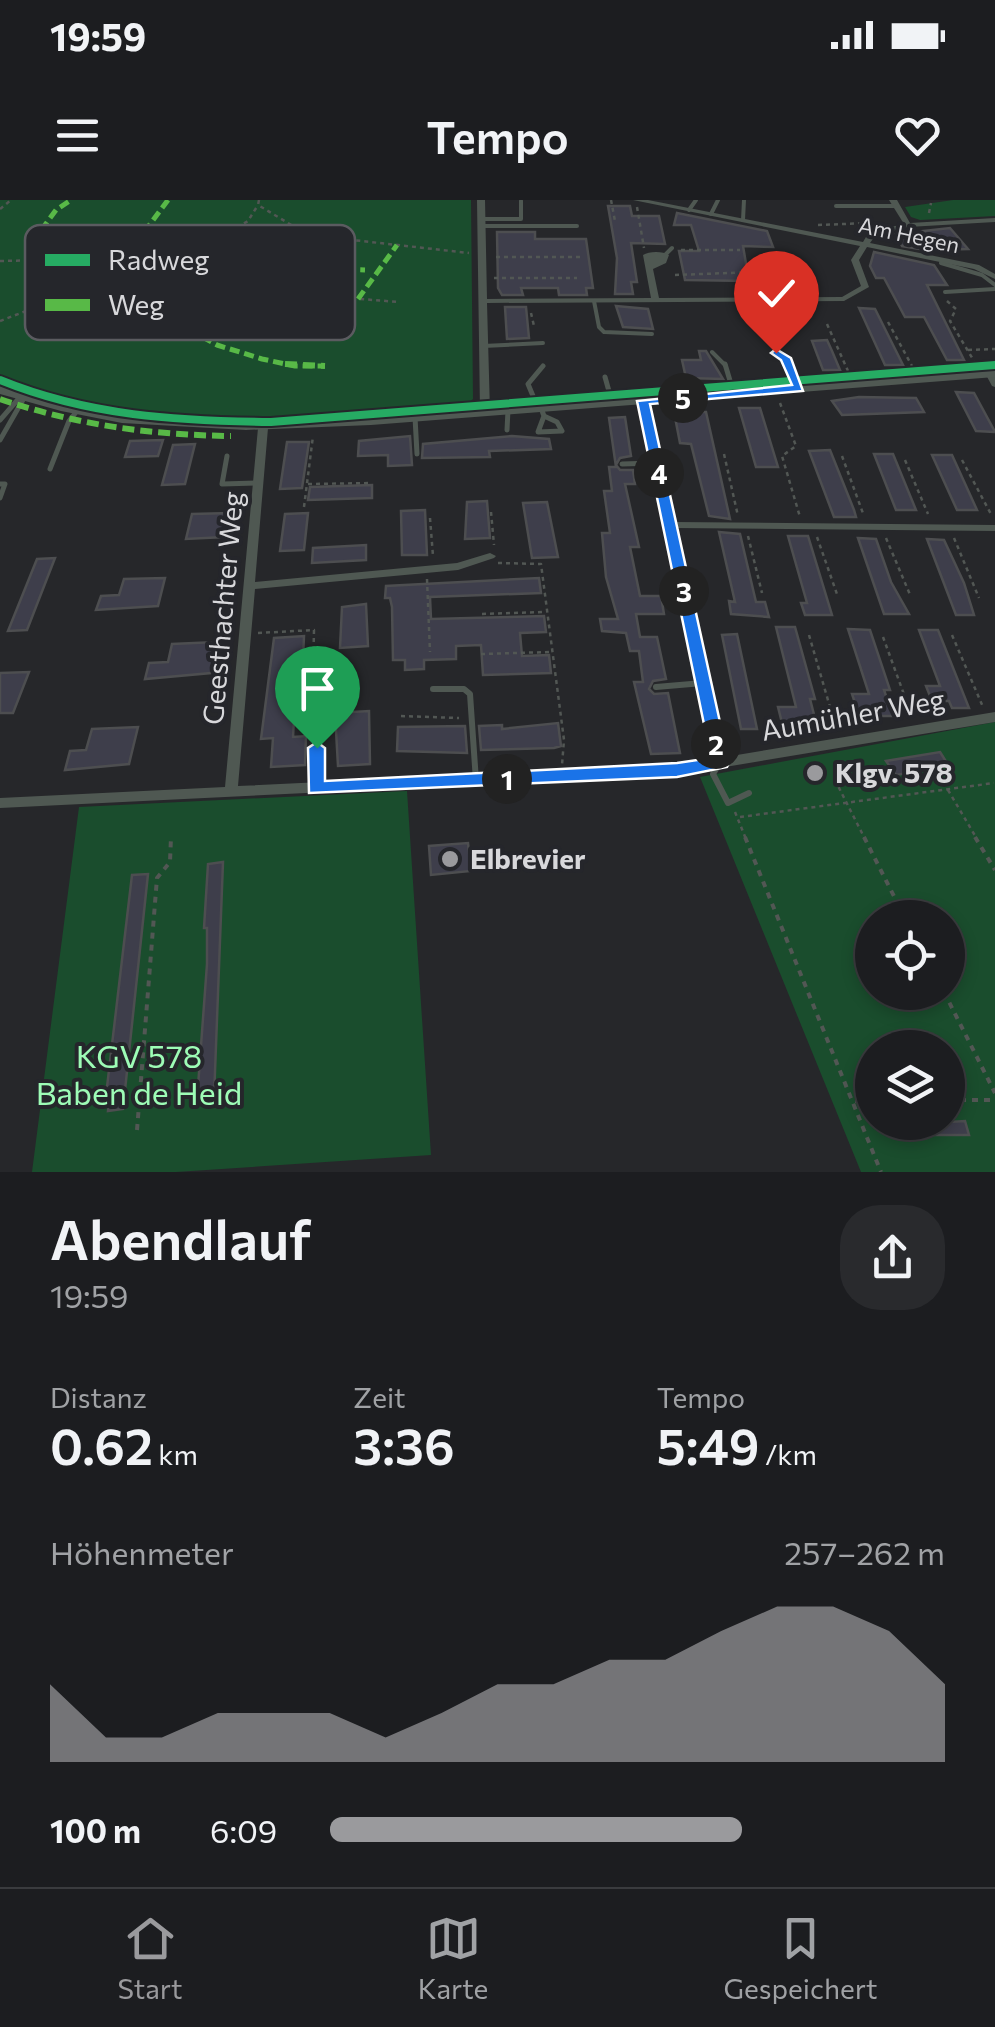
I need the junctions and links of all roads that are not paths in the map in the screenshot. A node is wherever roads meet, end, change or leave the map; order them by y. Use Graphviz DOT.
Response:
graph roads {
  1 [pos="481,200"];
  2 [pos="636,200"];
  3 [pos="696,200"];
  4 [pos="718,200"];
  5 [pos="744,200"];
  6 [pos="521,201"];
  7 [pos="895,203"];
  8 [pos="836,206"];
  9 [pos="689,210"];
  10 [pos="712,214"];
  11 [pos="743,220"];
  12 [pos="995,220"];
  13 [pos="481,222"];
  14 [pos="908,225"];
  15 [pos="577,226"];
  16 [pos="864,243"];
  17 [pos="940,261"];
  18 [pos="650,268"];
  19 [pos="946,273"];
  20 [pos="995,277"];
  21 [pos="995,287"];
  22 [pos="945,292"];
  23 [pos="594,300"];
  24 [pos="655,300"];
  25 [pos="483,301"];
  26 [pos="652,334"];
  27 [pos="543,343"];
  28 [pos="482,346"];
  29 [pos="712,352"];
  30 [pos="776,353"];
  31 [pos="543,366"];
  32 [pos="989,374"];
  33 [pos="605,376"];
  34 [pos="799,388"];
  35 [pos="0,390"];
  36 [pos="734,394"];
  37 [pos="22,398"];
  38 [pos="643,401"];
  39 [pos="612,404"];
  40 [pos="77,411"];
  41 [pos="541,411"];
  42 [pos="485,412"];
  43 [pos="509,414"];
  44 [pos="416,417"];
  45 [pos="0,420"];
  46 [pos="263,428"];
  47 [pos="507,430"];
  48 [pos="517,432"];
  49 [pos="0,440"];
  50 [pos="417,454"];
  51 [pos="227,456"];
  52 [pos="657,463"];
  53 [pos="622,464"];
  54 [pos="50,469"];
  55 [pos="259,482"];
  56 [pos="0,484"];
  57 [pos="0,498"];
  58 [pos="670,525"];
  59 [pos="995,525"];
  60 [pos="490,556"];
  61 [pos="251,586"];
  62 [pos="704,683"];
  63 [pos="656,686"];
  64 [pos="433,689"];
  65 [pos="991,717"];
  66 [pos="720,763"];
  67 [pos="476,781"];
  68 [pos="231,792"];
  69 [pos="749,793"];
  70 [pos="0,803"];
  1 -- 13 [label="street"];
  2 -- 9 [label="street, Am Hegen"];
  3 -- 9 [label="lane"];
  4 -- 10 [label="lane"];
  5 -- 11 [label="lane"];
  6 -- 13 [label="lane"];
  7 -- 8 [label="lane"];
  7 -- 14 [label="street"];
  9 -- 10 [label="street, Am Hegen"];
  10 -- 11 [label="street, Am Hegen"];
  11 -- 16 [label="street, Am Hegen"];
  12 -- 14 [label="street"];
  13 -- 15 [label="lane"];
  13 -- 25 [label="street"];
  14 -- 16 [label="street"];
  16 -- 17 [label="street, Am Hegen"];
  16 -- 24 [label="street"];
  17 -- 19 [label="lane"];
  17 -- 20 [label="street, Am Hegen"];
  17 -- 21 [label="lane"];
  18 -- 18 [label="street"];
  18 -- 24 [label="street"];
  21 -- 22 [label="lane"];
  23 -- 24 [label="street"];
  23 -- 25 [label="street"];
  23 -- 26 [label="lane"];
  25 -- 28 [label="street"];
  27 -- 28 [label="lane"];
  28 -- 42 [label="street"];
  29 -- 36 [label="lane"];
  30 -- 34 [label="lane"];
  31 -- 41 [label="lane"];
  32 -- 34 [label="street"];
  33 -- 39 [label="lane"];
  34 -- 36 [label="street"];
  35 -- 37 [label="street"];
  36 -- 38 [label="street"];
  37 -- 40 [label="street"];
  37 -- 45 [label="lane"];
  37 -- 49 [label="lane"];
  38 -- 39 [label="street"];
  38 -- 52 [label="street"];
  39 -- 41 [label="street"];
  40 -- 46 [label="street"];
  40 -- 54 [label="lane"];
  41 -- 41 [label="lane"];
  41 -- 43 [label="street"];
  42 -- 43 [label="street"];
  42 -- 44 [label="street"];
  43 -- 47 [label="lane"];
  43 -- 48 [label="lane"];
  44 -- 46 [label="street"];
  44 -- 50 [label="lane"];
  46 -- 55 [label="street, Geesthachter Weg"];
  51 -- 55 [label="lane"];
  52 -- 53 [label="lane"];
  52 -- 58 [label="street"];
  55 -- 61 [label="street, Geesthachter Weg"];
  56 -- 57 [label="lane"];
  58 -- 59 [label="street"];
  58 -- 62 [label="street"];
  60 -- 61 [label="street"];
  61 -- 68 [label="street, Geesthachter Weg"];
  62 -- 63 [label="lane"];
  62 -- 66 [label="street"];
  64 -- 67 [label="lane"];
  65 -- 66 [label="street, Aumühler Weg"];
  66 -- 67 [label="street, Aumühler Weg"];
  66 -- 69 [label="lane"];
  67 -- 68 [label="street, Aumühler Weg"];
  68 -- 70 [label="street, Aumühler Weg"];
}
